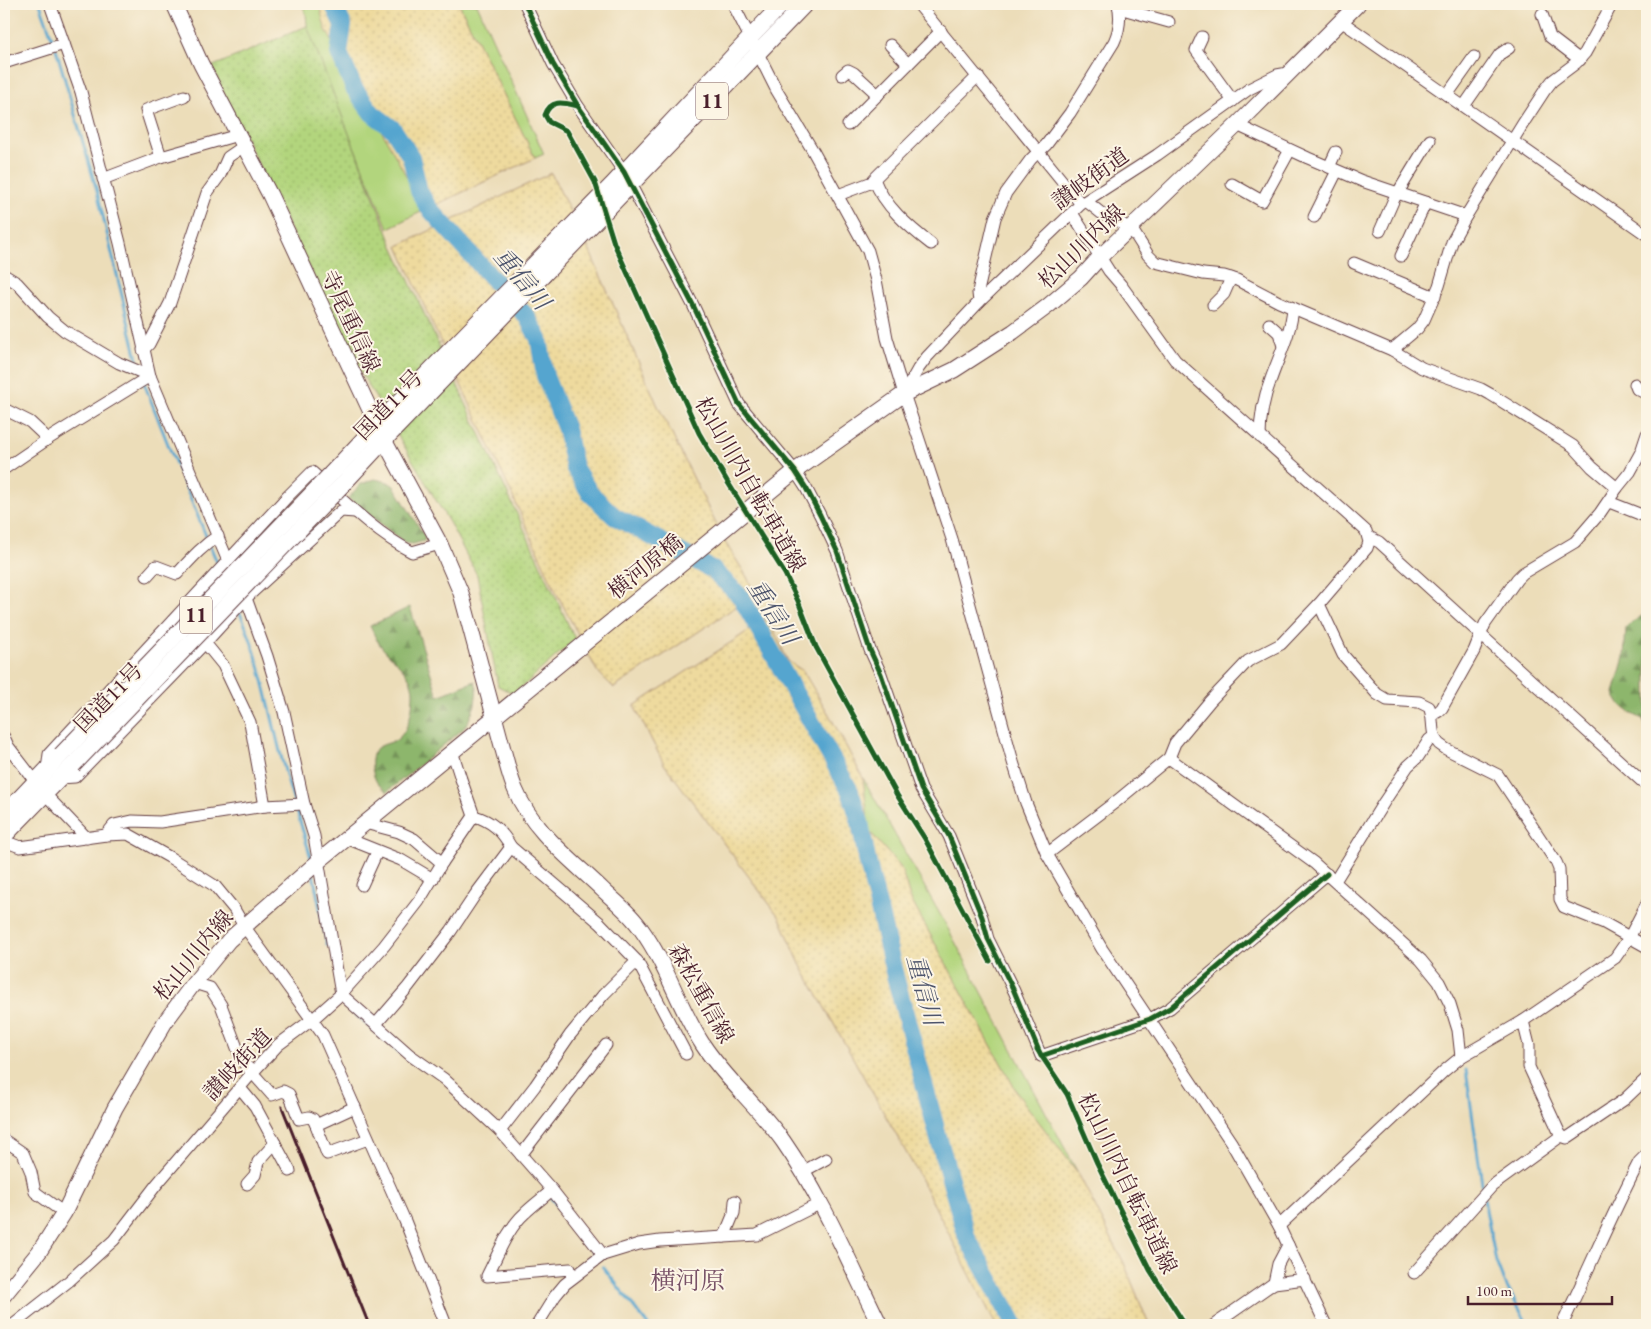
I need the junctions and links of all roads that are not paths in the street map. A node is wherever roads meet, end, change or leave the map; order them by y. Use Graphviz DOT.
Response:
graph roads {
  1 [pos="50,4"];
  2 [pos="174,4"];
  3 [pos="524,4"];
  4 [pos="724,4"];
  5 [pos="782,4"];
  6 [pos="805,4"];
  7 [pos="918,4"];
  8 [pos="1358,4"];
  9 [pos="1612,4"];
  10 [pos="1118,6"];
  11 [pos="735,7"];
  12 [pos="1542,14"];
  13 [pos="1342,20"];
  14 [pos="1169,22"];
  15 [pos="941,31"];
  16 [pos="750,37"];
  17 [pos="1202,37"];
  18 [pos="64,44"];
  19 [pos="890,45"];
  20 [pos="1509,48"];
  21 [pos="758,54"];
  22 [pos="1474,57"];
  23 [pos="1580,60"];
  24 [pos="4,64"];
  25 [pos="908,64"];
  26 [pos="1288,73"];
  27 [pos="842,75"];
  28 [pos="978,76"];
  29 [pos="878,95"];
  30 [pos="1447,95"];
  31 [pos="184,96"];
  32 [pos="1233,101"];
  33 [pos="1464,106"];
  34 [pos="847,123"];
  35 [pos="1236,125"];
  36 [pos="241,140"];
  37 [pos="1430,140"];
  38 [pos="1513,141"];
  39 [pos="1290,150"];
  40 [pos="1040,152"];
  41 [pos="1336,152"];
  42 [pos="161,157"];
  43 [pos="1333,169"];
  44 [pos="103,178"];
  45 [pos="875,181"];
  46 [pos="1232,184"];
  47 [pos="621,185"];
  48 [pos="1398,193"];
  49 [pos="838,195"];
  50 [pos="1426,202"];
  51 [pos="1084,203"];
  52 [pos="1072,213"];
  53 [pos="1466,216"];
  54 [pos="1314,217"];
  55 [pos="1130,229"];
  56 [pos="1380,231"];
  57 [pos="1647,235"];
  58 [pos="931,244"];
  59 [pos="1401,256"];
  60 [pos="1100,257"];
  61 [pos="1354,264"];
  62 [pos="4,275"];
  63 [pos="1231,278"];
  64 [pos="1435,297"];
  65 [pos="979,302"];
  66 [pos="1213,305"];
  67 [pos="1292,309"];
  68 [pos="1269,324"];
  69 [pos="1284,346"];
  70 [pos="144,350"];
  71 [pos="1392,350"];
  72 [pos="150,376"];
  73 [pos="1635,384"];
  74 [pos="904,394"];
  75 [pos="1647,394"];
  76 [pos="4,409"];
  77 [pos="380,432"];
  78 [pos="1647,434"];
  79 [pos="1260,437"];
  80 [pos="48,439"];
  81 [pos="4,469"];
  82 [pos="795,471"];
  83 [pos="1617,488"];
  84 [pos="1609,502"];
  85 [pos="355,512"];
  86 [pos="1647,517"];
  87 [pos="218,536"];
  88 [pos="1369,537"];
  89 [pos="440,544"];
  90 [pos="228,561"];
  91 [pos="147,576"];
  92 [pos="246,598"];
  93 [pos="1319,604"];
  94 [pos="181,614"];
  95 [pos="1480,634"];
  96 [pos="205,643"];
  97 [pos="522,694"];
  98 [pos="1432,715"];
  99 [pos="495,717"];
  100 [pos="4,737"];
  101 [pos="1433,737"];
  102 [pos="452,751"];
  103 [pos="1169,758"];
  104 [pos="54,774"];
  105 [pos="1647,786"];
  106 [pos="40,788"];
  107 [pos="304,804"];
  108 [pos="265,806"];
  109 [pos="4,814"];
  110 [pos="474,816"];
  111 [pos="365,823"];
  112 [pos="106,835"];
  113 [pos="4,836"];
  114 [pos="87,838"];
  115 [pos="346,838"];
  116 [pos="4,841"];
  117 [pos="512,847"];
  118 [pos="377,852"];
  119 [pos="1047,854"];
  120 [pos="319,861"];
  121 [pos="442,863"];
  122 [pos="1331,877"];
  123 [pos="433,879"];
  124 [pos="362,885"];
  125 [pos="1647,904"];
  126 [pos="244,926"];
  127 [pos="1629,938"];
  128 [pos="1647,947"];
  129 [pos="637,961"];
  130 [pos="194,983"];
  131 [pos="339,996"];
  132 [pos="314,1019"];
  133 [pos="1150,1019"];
  134 [pos="1523,1020"];
  135 [pos="376,1024"];
  136 [pos="606,1045"];
  137 [pos="686,1054"];
  138 [pos="1461,1057"];
  139 [pos="252,1072"];
  140 [pos="1647,1078"];
  141 [pos="240,1088"];
  142 [pos="272,1095"];
  143 [pos="255,1106"];
  144 [pos="355,1107"];
  145 [pos="316,1125"];
  146 [pos="500,1131"];
  147 [pos="1561,1136"];
  148 [pos="368,1139"];
  149 [pos="4,1140"];
  150 [pos="275,1144"];
  151 [pos="1647,1154"];
  152 [pos="521,1155"];
  153 [pos="826,1158"];
  154 [pos="290,1171"];
  155 [pos="802,1172"];
  156 [pos="247,1184"];
  157 [pos="549,1192"];
  158 [pos="735,1201"];
  159 [pos="819,1204"];
  160 [pos="64,1212"];
  161 [pos="1278,1226"];
  162 [pos="724,1237"];
  163 [pos="1288,1245"];
  164 [pos="603,1255"];
  165 [pos="1414,1273"];
  166 [pos="572,1277"];
  167 [pos="1305,1280"];
  168 [pos="1274,1283"];
  169 [pos="4,1295"];
  170 [pos="13,1325"];
  171 [pos="446,1325"];
  172 [pos="537,1325"];
  173 [pos="880,1325"];
  174 [pos="1214,1325"];
  175 [pos="1326,1325"];
  176 [pos="1562,1325"];
  1 -- 18 [label="street"];
  2 -- 36 [label="main road, 寺尾重信線"];
  3 -- 47 [label="street"];
  4 -- 11 [label="street"];
  5 -- 16 [label="highway, 国道11号 / 11"];
  6 -- 21 [label="highway, 国道11号 / 11"];
  7 -- 15 [label="street"];
  8 -- 13 [label="main road, 松山川内線"];
  9 -- 23 [label="street"];
  10 -- 14 [label="street"];
  10 -- 40 [label="street"];
  11 -- 16 [label="street"];
  12 -- 23 [label="street"];
  13 -- 26 [label="main road, 松山川内線"];
  13 -- 30 [label="street"];
  15 -- 25 [label="street"];
  15 -- 28 [label="street"];
  16 -- 21 [label="street"];
  16 -- 47 [label="highway, 国道11号 / 11"];
  17 -- 32 [label="street"];
  18 -- 24 [label="street"];
  18 -- 44 [label="street"];
  19 -- 25 [label="street"];
  20 -- 33 [label="street"];
  21 -- 47 [label="highway, 国道11号 / 11"];
  21 -- 49 [label="street"];
  22 -- 30 [label="street"];
  23 -- 38 [label="street"];
  25 -- 29 [label="street"];
  26 -- 32 [label="street, 讃岐街道"];
  26 -- 35 [label="main road, 松山川内線"];
  27 -- 29 [label="street"];
  28 -- 40 [label="street"];
  28 -- 45 [label="street"];
  29 -- 34 [label="street"];
  30 -- 33 [label="street"];
  31 -- 42 [label="street"];
  32 -- 51 [label="street, 讃岐街道"];
  33 -- 38 [label="street"];
  35 -- 39 [label="street"];
  35 -- 55 [label="main road, 松山川内線"];
  36 -- 42 [label="street"];
  36 -- 70 [label="street"];
  36 -- 77 [label="main road, 寺尾重信線"];
  37 -- 48 [label="street"];
  38 -- 53 [label="street"];
  38 -- 57 [label="street"];
  39 -- 43 [label="street"];
  39 -- 46 [label="street"];
  40 -- 51 [label="street"];
  40 -- 65 [label="street"];
  41 -- 43 [label="street"];
  42 -- 44 [label="street"];
  43 -- 48 [label="street"];
  43 -- 54 [label="street"];
  44 -- 70 [label="street"];
  45 -- 49 [label="street"];
  45 -- 58 [label="street"];
  47 -- 77 [label="highway, 国道11号 / 11"];
  47 -- 82 [label="street"];
  48 -- 50 [label="street"];
  48 -- 56 [label="street"];
  49 -- 74 [label="street"];
  50 -- 53 [label="street"];
  50 -- 59 [label="street"];
  51 -- 52 [label="street, 讃岐街道"];
  51 -- 55 [label="street"];
  52 -- 60 [label="street"];
  52 -- 65 [label="street, 讃岐街道"];
  53 -- 64 [label="street"];
  55 -- 60 [label="main road, 松山川内線"];
  55 -- 63 [label="street"];
  60 -- 74 [label="main road, 松山川内線"];
  60 -- 79 [label="street"];
  61 -- 64 [label="street"];
  62 -- 72 [label="street"];
  63 -- 66 [label="street"];
  63 -- 67 [label="street"];
  64 -- 71 [label="street"];
  65 -- 74 [label="street, 讃岐街道"];
  67 -- 69 [label="street"];
  67 -- 71 [label="street"];
  68 -- 69 [label="street"];
  69 -- 79 [label="street"];
  70 -- 72 [label="street"];
  71 -- 83 [label="street"];
  72 -- 80 [label="street"];
  72 -- 87 [label="street"];
  73 -- 75 [label="street"];
  74 -- 82 [label="main road, 松山川内線"];
  74 -- 119 [label="street"];
  76 -- 80 [label="street"];
  77 -- 89 [label="main road, 寺尾重信線"];
  77 -- 104 [label="highway, 国道11号 / 11, bridge"];
  78 -- 83 [label="street"];
  79 -- 88 [label="street"];
  80 -- 81 [label="street"];
  82 -- 97 [label="main road, 横河原橋"];
  82 -- 133 [label="street"];
  83 -- 84 [label="street"];
  84 -- 86 [label="street"];
  84 -- 95 [label="street"];
  85 -- 89 [label="street"];
  85 -- 90 [label="street"];
  85 -- 92 [label="street"];
  87 -- 90 [label="street"];
  87 -- 91 [label="street"];
  88 -- 93 [label="street"];
  88 -- 95 [label="street"];
  89 -- 99 [label="main road, 寺尾重信線"];
  90 -- 92 [label="street"];
  90 -- 94 [label="street"];
  92 -- 96 [label="street"];
  92 -- 107 [label="street"];
  93 -- 98 [label="street"];
  93 -- 103 [label="street"];
  94 -- 96 [label="street"];
  94 -- 104 [label="street"];
  95 -- 98 [label="street"];
  95 -- 105 [label="street"];
  96 -- 104 [label="street"];
  96 -- 108 [label="street"];
  97 -- 99 [label="main road, 松山川内線"];
  98 -- 101 [label="street"];
  99 -- 102 [label="main road, 松山川内線"];
  99 -- 155 [label="main road, 森松重信線"];
  100 -- 106 [label="street"];
  101 -- 122 [label="street"];
  101 -- 127 [label="street"];
  102 -- 110 [label="street"];
  102 -- 111 [label="main road, 松山川内線"];
  103 -- 119 [label="street"];
  103 -- 122 [label="street"];
  104 -- 106 [label="highway, 国道11号 / 11"];
  106 -- 109 [label="highway, 国道11号 / 11"];
  106 -- 113 [label="highway, 国道11号 / 11"];
  106 -- 114 [label="street"];
  107 -- 108 [label="street"];
  107 -- 120 [label="street"];
  108 -- 112 [label="street"];
  110 -- 117 [label="street"];
  110 -- 121 [label="street, 讃岐街道"];
  111 -- 115 [label="main road, 松山川内線"];
  111 -- 121 [label="street"];
  112 -- 114 [label="street"];
  112 -- 126 [label="street"];
  114 -- 116 [label="street"];
  115 -- 118 [label="street"];
  115 -- 120 [label="main road, 松山川内線"];
  117 -- 129 [label="street"];
  117 -- 135 [label="street"];
  118 -- 123 [label="street"];
  118 -- 124 [label="street"];
  119 -- 133 [label="street"];
  120 -- 126 [label="main road, 松山川内線"];
  120 -- 131 [label="street"];
  121 -- 123 [label="street, 讃岐街道"];
  122 -- 133 [label="street"];
  122 -- 138 [label="street"];
  123 -- 131 [label="street, 讃岐街道"];
  125 -- 127 [label="street"];
  126 -- 130 [label="main road, 松山川内線"];
  126 -- 132 [label="street"];
  127 -- 128 [label="street"];
  127 -- 134 [label="street"];
  129 -- 137 [label="street"];
  129 -- 146 [label="street"];
  130 -- 139 [label="street"];
  130 -- 160 [label="main road, 松山川内線"];
  131 -- 132 [label="street, 讃岐街道"];
  131 -- 135 [label="street"];
  132 -- 139 [label="street, 讃岐街道"];
  132 -- 144 [label="street"];
  133 -- 161 [label="street"];
  134 -- 138 [label="street"];
  134 -- 147 [label="street"];
  135 -- 146 [label="street"];
  136 -- 152 [label="street"];
  138 -- 161 [label="street"];
  139 -- 141 [label="street, 讃岐街道"];
  139 -- 142 [label="street"];
  140 -- 147 [label="street"];
  141 -- 143 [label="street"];
  141 -- 170 [label="street, 讃岐街道"];
  142 -- 143 [label="street"];
  142 -- 145 [label="street"];
  143 -- 150 [label="street"];
  144 -- 145 [label="street"];
  144 -- 148 [label="street"];
  145 -- 148 [label="street"];
  146 -- 152 [label="street"];
  147 -- 165 [label="street"];
  148 -- 171 [label="street"];
  149 -- 160 [label="street"];
  150 -- 154 [label="street"];
  150 -- 156 [label="street"];
  151 -- 176 [label="street"];
  152 -- 157 [label="street"];
  153 -- 155 [label="street"];
  155 -- 159 [label="main road, 森松重信線"];
  157 -- 164 [label="street"];
  157 -- 166 [label="street"];
  158 -- 162 [label="street"];
  159 -- 162 [label="street"];
  159 -- 173 [label="main road, 森松重信線"];
  160 -- 169 [label="main road, 松山川内線"];
  161 -- 163 [label="street"];
  162 -- 164 [label="street"];
  163 -- 167 [label="street"];
  163 -- 168 [label="street"];
  164 -- 166 [label="street"];
  166 -- 172 [label="street"];
  167 -- 168 [label="street"];
  167 -- 175 [label="street"];
  168 -- 174 [label="street"];
}
